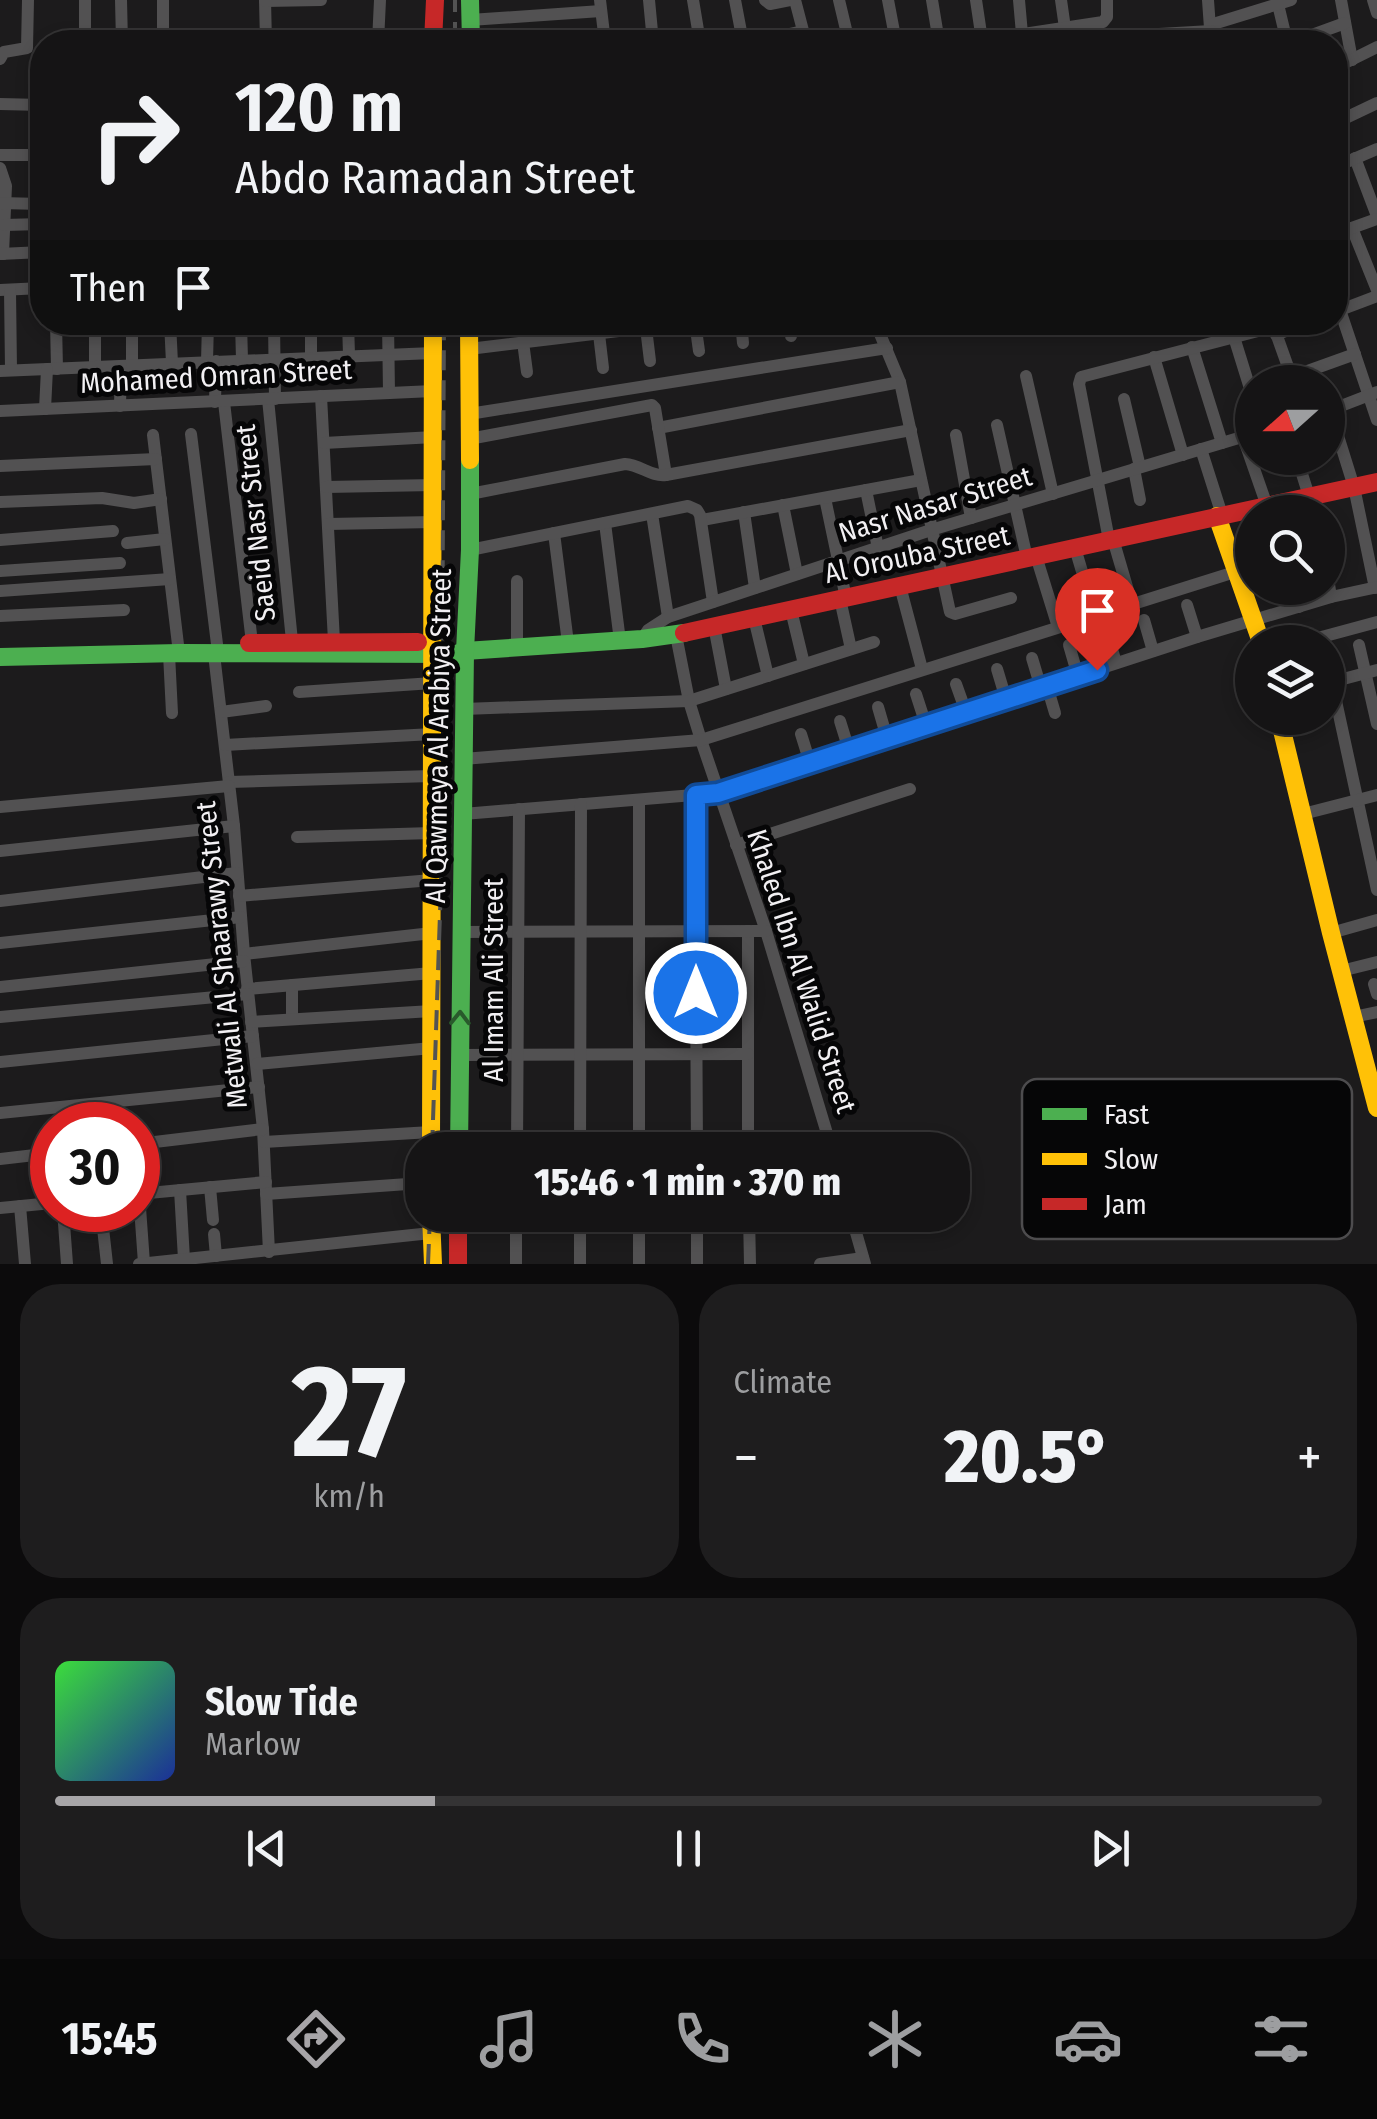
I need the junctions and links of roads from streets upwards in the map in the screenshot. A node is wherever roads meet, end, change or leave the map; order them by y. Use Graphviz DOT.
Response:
graph roads {
  1 [pos="28,0"];
  2 [pos="84,0"];
  3 [pos="120,0"];
  4 [pos="163,0"];
  5 [pos="265,0"];
  6 [pos="321,0"];
  7 [pos="380,0"];
  8 [pos="434,0"];
  9 [pos="470,0"];
  10 [pos="649,0"];
  11 [pos="693,0"];
  12 [pos="734,0"];
  13 [pos="765,0"];
  14 [pos="792,0"];
  15 [pos="839,0"];
  16 [pos="888,0"];
  17 [pos="932,0"];
  18 [pos="976,0"];
  19 [pos="1019,0"];
  20 [pos="1061,0"];
  21 [pos="1107,0"];
  22 [pos="1208,0"];
  23 [pos="1341,0"];
  24 [pos="1374,0"];
  25 [pos="1282,1"];
  26 [pos="601,6"];
  27 [pos="1377,13"];
  28 [pos="470,20"];
  29 [pos="1345,23"];
  30 [pos="1064,28"];
  31 [pos="85,30"];
  32 [pos="121,30"];
  33 [pos="164,30"];
  34 [pos="266,30"];
  35 [pos="379,30"];
  36 [pos="433,30"];
  37 [pos="470,30"];
  38 [pos="652,30"];
  39 [pos="698,30"];
  40 [pos="740,30"];
  41 [pos="803,30"];
  42 [pos="846,30"];
  43 [pos="894,30"];
  44 [pos="936,30"];
  45 [pos="976,30"];
  46 [pos="1022,30"];
  47 [pos="1050,30"];
  48 [pos="1211,30"];
  49 [pos="1218,30"];
  50 [pos="1288,30"];
  51 [pos="1325,30"];
  52 [pos="1346,30"];
  53 [pos="1348,39"];
  54 [pos="1377,47"];
  55 [pos="0,59"];
  56 [pos="1352,60"];
  57 [pos="1348,62"];
  58 [pos="1377,103"];
  59 [pos="0,104"];
  60 [pos="30,105"];
  61 [pos="1348,117"];
  62 [pos="1377,148"];
  63 [pos="0,155"];
  64 [pos="30,155"];
  65 [pos="1355,158"];
  66 [pos="1348,161"];
  67 [pos="0,168"];
  68 [pos="3,204"];
  69 [pos="30,204"];
  70 [pos="1377,217"];
  71 [pos="30,227"];
  72 [pos="1348,229"];
  73 [pos="3,233"];
  74 [pos="1348,240"];
  75 [pos="30,253"];
  76 [pos="2,254"];
  77 [pos="30,289"];
  78 [pos="5,290"];
  79 [pos="1377,293"];
  80 [pos="1348,306"];
  81 [pos="55,335"];
  82 [pos="95,335"];
  83 [pos="131,335"];
  84 [pos="171,335"];
  85 [pos="209,335"];
  86 [pos="241,335"];
  87 [pos="274,335"];
  88 [pos="311,335"];
  89 [pos="349,335"];
  90 [pos="389,335"];
  91 [pos="432,335"];
  92 [pos="469,335"];
  93 [pos="590,335"];
  94 [pos="599,335"];
  95 [pos="647,335"];
  96 [pos="696,335"];
  97 [pos="742,335"];
  98 [pos="880,335"];
  99 [pos="1243,335"];
  100 [pos="1276,335"];
  101 [pos="1347,335"];
  102 [pos="1234,337"];
  103 [pos="524,342"];
  104 [pos="743,343"];
  105 [pos="887,348"];
  106 [pos="1192,348"];
  107 [pos="469,349"];
  108 [pos="698,351"];
  109 [pos="433,352"];
  110 [pos="390,354"];
  111 [pos="1355,354"];
  112 [pos="350,355"];
  113 [pos="312,357"];
  114 [pos="1154,357"];
  115 [pos="274,359"];
  116 [pos="242,360"];
  117 [pos="211,361"];
  118 [pos="650,361"];
  119 [pos="172,363"];
  120 [pos="1243,365"];
  121 [pos="1287,365"];
  122 [pos="1328,365"];
  123 [pos="127,366"];
  124 [pos="95,367"];
  125 [pos="603,368"];
  126 [pos="52,369"];
  127 [pos="6,371"];
  128 [pos="527,372"];
  129 [pos="1026,376"];
  130 [pos="900,382"];
  131 [pos="434,391"];
  132 [pos="389,393"];
  133 [pos="1373,394"];
  134 [pos="321,396"];
  135 [pos="272,399"];
  136 [pos="1124,399"];
  137 [pos="219,402"];
  138 [pos="1345,404"];
  139 [pos="120,406"];
  140 [pos="45,409"];
  141 [pos="0,411"];
  142 [pos="469,414"];
  143 [pos="1377,420"];
  144 [pos="997,425"];
  145 [pos="658,428"];
  146 [pos="911,430"];
  147 [pos="191,434"];
  148 [pos="154,435"];
  149 [pos="956,435"];
  150 [pos="434,437"];
  151 [pos="470,439"];
  152 [pos="1235,440"];
  153 [pos="1222,443"];
  154 [pos="324,444"];
  155 [pos="1201,450"];
  156 [pos="1183,454"];
  157 [pos="156,459"];
  158 [pos="1345,459"];
  159 [pos="0,466"];
  160 [pos="1137,468"];
  161 [pos="666,476"];
  162 [pos="921,480"];
  163 [pos="1098,480"];
  164 [pos="1377,482"];
  165 [pos="434,485"];
  166 [pos="1354,486"];
  167 [pos="326,487"];
  168 [pos="866,490"];
  169 [pos="470,494"];
  170 [pos="1053,494"];
  171 [pos="1333,495"];
  172 [pos="825,498"];
  173 [pos="161,500"];
  174 [pos="1140,500"];
  175 [pos="0,502"];
  176 [pos="783,505"];
  177 [pos="1015,505"];
  178 [pos="744,512"];
  179 [pos="1235,513"];
  180 [pos="652,514"];
  181 [pos="700,515"];
  182 [pos="1220,516"];
  183 [pos="971,518"];
  184 [pos="434,522"];
  185 [pos="605,523"];
  186 [pos="328,524"];
  187 [pos="932,530"];
  188 [pos="113,531"];
  189 [pos="554,533"];
  190 [pos="166,538"];
  191 [pos="0,540"];
  192 [pos="1111,540"];
  193 [pos="127,543"];
  194 [pos="878,548"];
  195 [pos="1075,548"];
  196 [pos="470,550"];
  197 [pos="1031,557"];
  198 [pos="838,561"];
  199 [pos="1235,561"];
  200 [pos="120,563"];
  201 [pos="0,571"];
  202 [pos="1235,571"];
  203 [pos="796,574"];
  204 [pos="941,577"];
  205 [pos="170,579"];
  206 [pos="518,581"];
  207 [pos="900,586"];
  208 [pos="755,588"];
  209 [pos="1376,588"];
  210 [pos="0,590"];
  211 [pos="1345,594"];
  212 [pos="842,598"];
  213 [pos="1011,598"];
  214 [pos="713,602"];
  215 [pos="1132,604"];
  216 [pos="1187,605"];
  217 [pos="1249,605"];
  218 [pos="1306,605"];
  219 [pos="1300,607"];
  220 [pos="124,610"];
  221 [pos="792,610"];
  222 [pos="0,616"];
  223 [pos="1095,616"];
  224 [pos="668,617"];
  225 [pos="754,618"];
  226 [pos="1144,620"];
  227 [pos="1254,621"];
  228 [pos="1377,622"];
  229 [pos="1255,625"];
  230 [pos="714,626"];
  231 [pos="1058,627"];
  232 [pos="1107,632"];
  233 [pos="1345,632"];
  234 [pos="676,635"];
  235 [pos="1197,637"];
  236 [pos="334,640"];
  237 [pos="642,640"];
  238 [pos="292,641"];
  239 [pos="620,641"];
  240 [pos="874,642"];
  241 [pos="252,643"];
  242 [pos="568,643"];
  243 [pos="1069,645"];
  244 [pos="1360,645"];
  245 [pos="518,646"];
  246 [pos="433,648"];
  247 [pos="851,649"];
  248 [pos="212,651"];
  249 [pos="464,651"];
  250 [pos="1153,651"];
  251 [pos="174,654"];
  252 [pos="0,657"];
  253 [pos="1032,658"];
  254 [pos="1116,663"];
  255 [pos="804,664"];
  256 [pos="997,668"];
  257 [pos="922,670"];
  258 [pos="1372,671"];
  259 [pos="768,676"];
  260 [pos="1078,676"];
  261 [pos="1345,678"];
  262 [pos="433,683"];
  263 [pos="956,684"];
  264 [pos="1044,687"];
  265 [pos="726,689"];
  266 [pos="299,692"];
  267 [pos="916,694"];
  268 [pos="1006,699"];
  269 [pos="689,701"];
  270 [pos="266,706"];
  271 [pos="878,707"];
  272 [pos="464,709"];
  273 [pos="221,712"];
  274 [pos="966,712"];
  275 [pos="1055,712"];
  276 [pos="172,713"];
  277 [pos="840,721"];
  278 [pos="1377,724"];
  279 [pos="926,725"];
  280 [pos="432,734"];
  281 [pos="801,734"];
  282 [pos="1283,735"];
  283 [pos="1342,735"];
  284 [pos="887,738"];
  285 [pos="701,740"];
  286 [pos="225,745"];
  287 [pos="849,750"];
  288 [pos="463,760"];
  289 [pos="810,763"];
  290 [pos="432,776"];
  291 [pos="229,784"];
  292 [pos="910,790"];
  293 [pos="718,793"];
  294 [pos="696,795"];
  295 [pos="1377,795"];
  296 [pos="639,800"];
  297 [pos="1357,800"];
  298 [pos="582,804"];
  299 [pos="0,807"];
  300 [pos="519,810"];
  301 [pos="463,814"];
  302 [pos="1303,814"];
  303 [pos="234,826"];
  304 [pos="432,833"];
  305 [pos="297,837"];
  306 [pos="736,846"];
  307 [pos="0,851"];
  308 [pos="237,873"];
  309 [pos="432,880"];
  310 [pos="1377,890"];
  311 [pos="239,896"];
  312 [pos="0,902"];
  313 [pos="240,917"];
  314 [pos="1377,920"];
  315 [pos="639,930"];
  316 [pos="696,931"];
  317 [pos="748,931"];
  318 [pos="766,931"];
  319 [pos="432,932"];
  320 [pos="461,932"];
  321 [pos="517,932"];
  322 [pos="581,932"];
  323 [pos="1331,933"];
  324 [pos="0,943"];
  325 [pos="244,957"];
  326 [pos="1377,962"];
  327 [pos="1341,972"];
  328 [pos="432,973"];
  329 [pos="292,985"];
  330 [pos="0,987"];
  331 [pos="247,991"];
  332 [pos="432,1010"];
  333 [pos="1377,1012"];
  334 [pos="0,1017"];
  335 [pos="1353,1017"];
  336 [pos="292,1019"];
  337 [pos="252,1029"];
  338 [pos="432,1048"];
  339 [pos="696,1054"];
  340 [pos="748,1054"];
  341 [pos="460,1055"];
  342 [pos="518,1055"];
  343 [pos="581,1055"];
  344 [pos="639,1055"];
  345 [pos="0,1062"];
  346 [pos="257,1064"];
  347 [pos="259,1087"];
  348 [pos="1376,1102"];
  349 [pos="0,1112"];
  350 [pos="431,1132"];
  351 [pos="459,1132"];
  352 [pos="517,1132"];
  353 [pos="580,1132"];
  354 [pos="639,1132"];
  355 [pos="696,1132"];
  356 [pos="748,1132"];
  357 [pos="827,1132"];
  358 [pos="264,1136"];
  359 [pos="405,1140"];
  360 [pos="160,1143"];
  361 [pos="30,1156"];
  362 [pos="0,1159"];
  363 [pos="405,1184"];
  364 [pos="210,1187"];
  365 [pos="266,1188"];
  366 [pos="180,1190"];
  367 [pos="160,1192"];
  368 [pos="30,1205"];
  369 [pos="20,1206"];
  370 [pos="0,1208"];
  371 [pos="405,1228"];
  372 [pos="65,1232"];
  373 [pos="104,1232"];
  374 [pos="140,1232"];
  375 [pos="431,1232"];
  376 [pos="458,1232"];
  377 [pos="516,1232"];
  378 [pos="580,1232"];
  379 [pos="639,1232"];
  380 [pos="697,1232"];
  381 [pos="749,1232"];
  382 [pos="856,1232"];
  383 [pos="268,1252"];
  384 [pos="216,1256"];
  385 [pos="184,1260"];
  386 [pos="864,1261"];
  387 [pos="429,1262"];
  388 [pos="25,1264"];
  389 [pos="67,1264"];
  390 [pos="107,1264"];
  391 [pos="141,1264"];
  392 [pos="458,1264"];
  393 [pos="516,1264"];
  394 [pos="580,1264"];
  395 [pos="639,1264"];
  396 [pos="697,1264"];
  397 [pos="750,1264"];
  398 [pos="820,1264"];
  1 -- 55 [label="street"];
  2 -- 31 [label="street"];
  3 -- 32 [label="street"];
  4 -- 33 [label="street"];
  5 -- 6 [label="street"];
  5 -- 34 [label="street"];
  7 -- 35 [label="street"];
  8 -- 36 [label="street"];
  9 -- 28 [label="street"];
  10 -- 38 [label="street"];
  11 -- 39 [label="street"];
  12 -- 40 [label="street"];
  13 -- 14 [label="street"];
  14 -- 41 [label="street"];
  15 -- 42 [label="street"];
  16 -- 43 [label="street"];
  17 -- 44 [label="street"];
  18 -- 45 [label="street"];
  19 -- 46 [label="street"];
  20 -- 30 [label="street"];
  21 -- 30 [label="street"];
  22 -- 48 [label="street"];
  23 -- 29 [label="street"];
  24 -- 27 [label="street"];
  25 -- 49 [label="street"];
  25 -- 50 [label="street"];
  26 -- 28 [label="street"];
  28 -- 37 [label="street"];
  29 -- 51 [label="street"];
  29 -- 52 [label="street"];
  30 -- 47 [label="street"];
  53 -- 56 [label="street"];
  54 -- 56 [label="street"];
  56 -- 57 [label="street"];
  58 -- 61 [label="street"];
  59 -- 60 [label="street"];
  62 -- 65 [label="street"];
  63 -- 64 [label="street"];
  65 -- 66 [label="street"];
  65 -- 70 [label="street"];
  67 -- 68 [label="street"];
  68 -- 69 [label="street"];
  68 -- 73 [label="street"];
  70 -- 72 [label="street"];
  71 -- 73 [label="street"];
  73 -- 76 [label="street"];
  74 -- 79 [label="street"];
  75 -- 76 [label="street"];
  77 -- 78 [label="street"];
  78 -- 127 [label="street"];
  79 -- 80 [label="street"];
  81 -- 126 [label="street"];
  82 -- 124 [label="street"];
  83 -- 123 [label="street"];
  84 -- 119 [label="street"];
  85 -- 117 [label="street"];
  86 -- 116 [label="street"];
  87 -- 115 [label="street, Saeid Nasr Street"];
  88 -- 113 [label="street"];
  89 -- 112 [label="street"];
  90 -- 110 [label="street"];
  91 -- 109 [label="street, Al Qawmeya Al Arabiya Street"];
  92 -- 107 [label="street, Al Qawmeya Al Arabiya Street"];
  93 -- 103 [label="street"];
  94 -- 125 [label="street"];
  95 -- 118 [label="street"];
  96 -- 108 [label="street"];
  97 -- 104 [label="street"];
  98 -- 105 [label="street"];
  99 -- 102 [label="street"];
  100 -- 121 [label="street"];
  101 -- 111 [label="street"];
  102 -- 106 [label="street"];
  102 -- 120 [label="street"];
  103 -- 107 [label="street"];
  103 -- 128 [label="street"];
  105 -- 130 [label="street"];
  105 -- 142 [label="street"];
  106 -- 114 [label="street"];
  106 -- 153 [label="street"];
  107 -- 142 [label="street, Al Qawmeya Al Arabiya Street"];
  109 -- 110 [label="street"];
  109 -- 131 [label="street, Al Qawmeya Al Arabiya Street"];
  110 -- 112 [label="street"];
  110 -- 132 [label="street"];
  111 -- 122 [label="street"];
  111 -- 133 [label="street"];
  112 -- 113 [label="street"];
  113 -- 115 [label="street"];
  114 -- 156 [label="street"];
  114 -- 163 [label="street"];
  115 -- 116 [label="street"];
  115 -- 135 [label="street, Saeid Nasr Street"];
  116 -- 117 [label="street"];
  117 -- 119 [label="street"];
  117 -- 137 [label="street"];
  119 -- 123 [label="street"];
  123 -- 124 [label="street"];
  123 -- 139 [label="street"];
  124 -- 126 [label="street"];
  126 -- 127 [label="street"];
  126 -- 140 [label="street"];
  129 -- 170 [label="street"];
  130 -- 145 [label="street"];
  130 -- 146 [label="street"];
  131 -- 132 [label="street, Mohamed Omran Street"];
  131 -- 150 [label="street, Al Qawmeya Al Arabiya Street"];
  132 -- 134 [label="street, Mohamed Omran Street"];
  133 -- 138 [label="street"];
  133 -- 143 [label="street"];
  134 -- 135 [label="street, Mohamed Omran Street"];
  134 -- 154 [label="street"];
  135 -- 137 [label="street, Mohamed Omran Street"];
  135 -- 238 [label="street, Saeid Nasr Street"];
  136 -- 160 [label="street"];
  137 -- 139 [label="street, Mohamed Omran Street"];
  137 -- 241 [label="street"];
  139 -- 140 [label="street, Mohamed Omran Street"];
  140 -- 141 [label="street, Mohamed Omran Street"];
  142 -- 151 [label="street, Al Qawmeya Al Arabiya Street"];
  144 -- 177 [label="street"];
  145 -- 151 [label="street"];
  145 -- 161 [label="street"];
  146 -- 161 [label="street"];
  146 -- 162 [label="street"];
  147 -- 248 [label="street, Metwali Al Shaarawy Street"];
  148 -- 157 [label="street"];
  149 -- 183 [label="street"];
  150 -- 154 [label="street"];
  150 -- 165 [label="street, Al Qawmeya Al Arabiya Street"];
  151 -- 169 [label="street, Al Qawmeya Al Arabiya Street"];
  152 -- 153 [label="street, Nasr Nasar Street"];
  153 -- 155 [label="street, Nasr Nasar Street"];
  154 -- 167 [label="street"];
  155 -- 156 [label="street, Nasr Nasar Street"];
  155 -- 182 [label="street"];
  156 -- 160 [label="street, Nasr Nasar Street"];
  157 -- 159 [label="street"];
  157 -- 173 [label="street"];
  158 -- 166 [label="street"];
  160 -- 163 [label="street, Nasr Nasar Street"];
  160 -- 174 [label="street"];
  161 -- 169 [label="street"];
  162 -- 168 [label="street"];
  162 -- 187 [label="street"];
  163 -- 170 [label="street, Nasr Nasar Street"];
  163 -- 192 [label="street"];
  164 -- 166 [label="street, Al Orouba Street"];
  165 -- 167 [label="street"];
  165 -- 184 [label="street, Al Qawmeya Al Arabiya Street"];
  166 -- 171 [label="street, Al Orouba Street"];
  166 -- 209 [label="street"];
  167 -- 186 [label="street"];
  168 -- 172 [label="street"];
  168 -- 194 [label="street"];
  169 -- 196 [label="street, Al Qawmeya Al Arabiya Street"];
  170 -- 177 [label="street, Nasr Nasar Street"];
  172 -- 176 [label="street"];
  172 -- 198 [label="street"];
  173 -- 175 [label="street"];
  173 -- 190 [label="street"];
  176 -- 178 [label="street"];
  176 -- 203 [label="street"];
  177 -- 183 [label="street, Nasr Nasar Street"];
  177 -- 197 [label="street"];
  178 -- 181 [label="street"];
  178 -- 208 [label="street"];
  179 -- 182 [label="street, Al Orouba Street"];
  180 -- 181 [label="street"];
  180 -- 185 [label="street"];
  180 -- 224 [label="street"];
  181 -- 214 [label="street"];
  182 -- 192 [label="street, Al Orouba Street"];
  182 -- 199 [label="street"];
  183 -- 187 [label="street, Nasr Nasar Street"];
  184 -- 186 [label="street"];
  184 -- 246 [label="street, Al Qawmeya Al Arabiya Street"];
  185 -- 189 [label="street"];
  185 -- 239 [label="street"];
  186 -- 236 [label="street"];
  187 -- 194 [label="street, Nasr Nasar Street"];
  187 -- 204 [label="street"];
  188 -- 191 [label="street"];
  189 -- 196 [label="street"];
  189 -- 242 [label="street"];
  190 -- 193 [label="street"];
  190 -- 205 [label="street"];
  192 -- 195 [label="street, Al Orouba Street"];
  192 -- 215 [label="street"];
  194 -- 198 [label="street, Nasr Nasar Street"];
  195 -- 197 [label="street, Al Orouba Street"];
  195 -- 223 [label="street"];
  196 -- 249 [label="street, Al Qawmeya Al Arabiya Street"];
  197 -- 204 [label="street, Al Orouba Street"];
  197 -- 231 [label="street"];
  198 -- 203 [label="street, Nasr Nasar Street"];
  198 -- 212 [label="street"];
  200 -- 201 [label="street"];
  202 -- 215 [label="street"];
  203 -- 208 [label="street, Nasr Nasar Street"];
  204 -- 207 [label="street, Al Orouba Street"];
  204 -- 213 [label="street"];
  205 -- 210 [label="street"];
  205 -- 251 [label="street"];
  206 -- 245 [label="street"];
  207 -- 212 [label="street, Al Orouba Street"];
  207 -- 257 [label="street"];
  208 -- 214 [label="street, Nasr Nasar Street"];
  209 -- 211 [label="street"];
  212 -- 221 [label="street, Al Orouba Street"];
  212 -- 247 [label="street"];
  214 -- 224 [label="street, Nasr Nasar Street"];
  215 -- 223 [label="street"];
  216 -- 235 [label="street"];
  217 -- 227 [label="street"];
  218 -- 219 [label="street"];
  219 -- 227 [label="street"];
  220 -- 222 [label="street"];
  221 -- 225 [label="street, Al Orouba Street"];
  221 -- 255 [label="street"];
  223 -- 231 [label="street"];
  224 -- 237 [label="street, Nasr Nasar Street"];
  225 -- 230 [label="street, Al Orouba Street"];
  225 -- 259 [label="street"];
  226 -- 250 [label="street"];
  227 -- 229 [label="street"];
  227 -- 235 [label="street"];
  228 -- 233 [label="street"];
  230 -- 234 [label="street, Al Orouba Street"];
  230 -- 265 [label="street"];
  231 -- 257 [label="street"];
  232 -- 254 [label="street"];
  234 -- 237 [label="street, Al Orouba Street"];
  234 -- 269 [label="street, Khaled Ibn Al Walid Street"];
  235 -- 250 [label="street"];
  236 -- 238 [label="street, Al Orouba Street"];
  236 -- 246 [label="street, Al Orouba Street"];
  237 -- 239 [label="street, Al Orouba Street"];
  238 -- 241 [label="street, Al Orouba Street"];
  239 -- 242 [label="street, Al Orouba Street"];
  240 -- 247 [label="street"];
  241 -- 248 [label="street, Al Orouba Street"];
  242 -- 245 [label="street, Al Orouba Street"];
  243 -- 260 [label="street"];
  244 -- 258 [label="street"];
  245 -- 249 [label="street, Al Orouba Street"];
  246 -- 248 [label="street, Al Orouba Street"];
  246 -- 249 [label="street, Al Orouba Street"];
  246 -- 262 [label="street, Al Qawmeya Al Arabiya Street"];
  247 -- 255 [label="street"];
  248 -- 251 [label="street, Al Orouba Street"];
  248 -- 273 [label="street, Metwali Al Shaarawy Street"];
  249 -- 272 [label="street, Al Qawmeya Al Arabiya Street"];
  250 -- 254 [label="street"];
  251 -- 252 [label="street, Al Orouba Street"];
  251 -- 276 [label="street"];
  253 -- 264 [label="street"];
  254 -- 260 [label="street"];
  255 -- 259 [label="street"];
  256 -- 268 [label="street"];
  257 -- 285 [label="street"];
  258 -- 261 [label="street"];
  258 -- 278 [label="street"];
  259 -- 265 [label="street"];
  260 -- 264 [label="street"];
  262 -- 266 [label="street"];
  262 -- 280 [label="street, Al Qawmeya Al Arabiya Street"];
  263 -- 274 [label="street"];
  264 -- 268 [label="street"];
  264 -- 275 [label="street"];
  265 -- 269 [label="street"];
  267 -- 279 [label="street"];
  268 -- 274 [label="street"];
  269 -- 272 [label="street"];
  269 -- 285 [label="street, Khaled Ibn Al Walid Street"];
  270 -- 273 [label="street"];
  271 -- 284 [label="street"];
  272 -- 288 [label="street, Al Qawmeya Al Arabiya Street"];
  273 -- 286 [label="street, Metwali Al Shaarawy Street"];
  274 -- 279 [label="street"];
  277 -- 287 [label="street"];
  279 -- 284 [label="street"];
  280 -- 286 [label="street"];
  280 -- 290 [label="street, Al Qawmeya Al Arabiya Street"];
  281 -- 289 [label="street"];
  282 -- 302 [label="street"];
  283 -- 297 [label="street"];
  284 -- 287 [label="street"];
  285 -- 288 [label="street"];
  285 -- 293 [label="street, Khaled Ibn Al Walid Street"];
  286 -- 291 [label="street, Metwali Al Shaarawy Street"];
  287 -- 289 [label="street"];
  288 -- 301 [label="street, Al Qawmeya Al Arabiya Street"];
  289 -- 293 [label="street"];
  290 -- 291 [label="street"];
  290 -- 304 [label="street, Al Qawmeya Al Arabiya Street"];
  291 -- 299 [label="street"];
  291 -- 303 [label="street, Metwali Al Shaarawy Street"];
  292 -- 306 [label="street"];
  293 -- 294 [label="street"];
  293 -- 306 [label="street, Khaled Ibn Al Walid Street"];
  294 -- 296 [label="street"];
  294 -- 316 [label="street"];
  295 -- 297 [label="street"];
  296 -- 298 [label="street"];
  296 -- 315 [label="street"];
  297 -- 302 [label="street"];
  297 -- 310 [label="street"];
  298 -- 300 [label="street"];
  298 -- 322 [label="street"];
  300 -- 301 [label="street"];
  300 -- 321 [label="street, Al Imam Ali Street"];
  301 -- 320 [label="street, Al Qawmeya Al Arabiya Street"];
  302 -- 323 [label="street"];
  303 -- 307 [label="street"];
  303 -- 308 [label="street, Metwali Al Shaarawy Street"];
  304 -- 305 [label="street"];
  304 -- 309 [label="street, Al Qawmeya Al Arabiya Street"];
  306 -- 318 [label="street, Khaled Ibn Al Walid Street"];
  308 -- 311 [label="street, Metwali Al Shaarawy Street"];
  308 -- 312 [label="street"];
  309 -- 311 [label="street"];
  309 -- 319 [label="street, Al Qawmeya Al Arabiya Street"];
  311 -- 313 [label="street, Metwali Al Shaarawy Street"];
  313 -- 324 [label="street"];
  313 -- 325 [label="street, Metwali Al Shaarawy Street"];
  314 -- 323 [label="street"];
  315 -- 316 [label="street"];
  315 -- 322 [label="street"];
  315 -- 344 [label="street"];
  316 -- 317 [label="street"];
  316 -- 339 [label="street"];
  317 -- 318 [label="street"];
  317 -- 340 [label="street"];
  318 -- 357 [label="street, Khaled Ibn Al Walid Street"];
  319 -- 325 [label="street"];
  319 -- 328 [label="street, Al Qawmeya Al Arabiya Street"];
  320 -- 321 [label="street"];
  341 -- 320 [label="street, Al Qawmeya Al Arabiya Street, one-way"];
  321 -- 322 [label="street"];
  321 -- 342 [label="street, Al Imam Ali Street"];
  322 -- 343 [label="street"];
  323 -- 327 [label="street"];
  325 -- 330 [label="street"];
  325 -- 331 [label="street, Metwali Al Shaarawy Street"];
  326 -- 327 [label="street"];
  327 -- 335 [label="street"];
  328 -- 329 [label="street"];
  328 -- 332 [label="street, Al Qawmeya Al Arabiya Street"];
  329 -- 331 [label="street"];
  329 -- 336 [label="street"];
  331 -- 334 [label="street"];
  331 -- 337 [label="street, Metwali Al Shaarawy Street"];
  332 -- 336 [label="street"];
  332 -- 338 [label="street, Al Qawmeya Al Arabiya Street"];
  333 -- 335 [label="street"];
  335 -- 348 [label="street"];
  336 -- 337 [label="street"];
  337 -- 345 [label="street"];
  337 -- 346 [label="street, Metwali Al Shaarawy Street"];
  338 -- 346 [label="street"];
  338 -- 350 [label="street, Al Qawmeya Al Arabiya Street"];
  339 -- 340 [label="street"];
  339 -- 344 [label="street"];
  339 -- 355 [label="street"];
  340 -- 356 [label="street"];
  341 -- 342 [label="street"];
  341 -- 351 [label="street, Al Qawmeya Al Arabiya Street"];
  342 -- 343 [label="street"];
  342 -- 352 [label="street, Al Imam Ali Street"];
  343 -- 344 [label="street"];
  343 -- 353 [label="street"];
  344 -- 354 [label="street"];
  346 -- 347 [label="street, Metwali Al Shaarawy Street"];
  347 -- 349 [label="street"];
  347 -- 358 [label="street, Metwali Al Shaarawy Street"];
  358 -- 359 [label="street"];
  358 -- 360 [label="street"];
  358 -- 365 [label="street, Metwali Al Shaarawy Street"];
  361 -- 362 [label="street"];
  363 -- 365 [label="street"];
  364 -- 365 [label="street"];
  364 -- 366 [label="street"];
  364 -- 384 [label="street"];
  365 -- 383 [label="street, Metwali Al Shaarawy Street"];
  366 -- 367 [label="street"];
  366 -- 385 [label="street"];
  368 -- 369 [label="street"];
  369 -- 370 [label="street"];
  369 -- 388 [label="street"];
  371 -- 383 [label="street"];
  372 -- 389 [label="street"];
  373 -- 390 [label="street"];
  374 -- 391 [label="street"];
  375 -- 387 [label="street"];
  376 -- 392 [label="street"];
  377 -- 393 [label="street"];
  378 -- 394 [label="street"];
  379 -- 395 [label="street"];
  380 -- 396 [label="street"];
  381 -- 397 [label="street"];
  382 -- 386 [label="street"];
  383 -- 384 [label="street"];
  384 -- 385 [label="street"];
  385 -- 391 [label="street"];
  386 -- 398 [label="street"];
}
